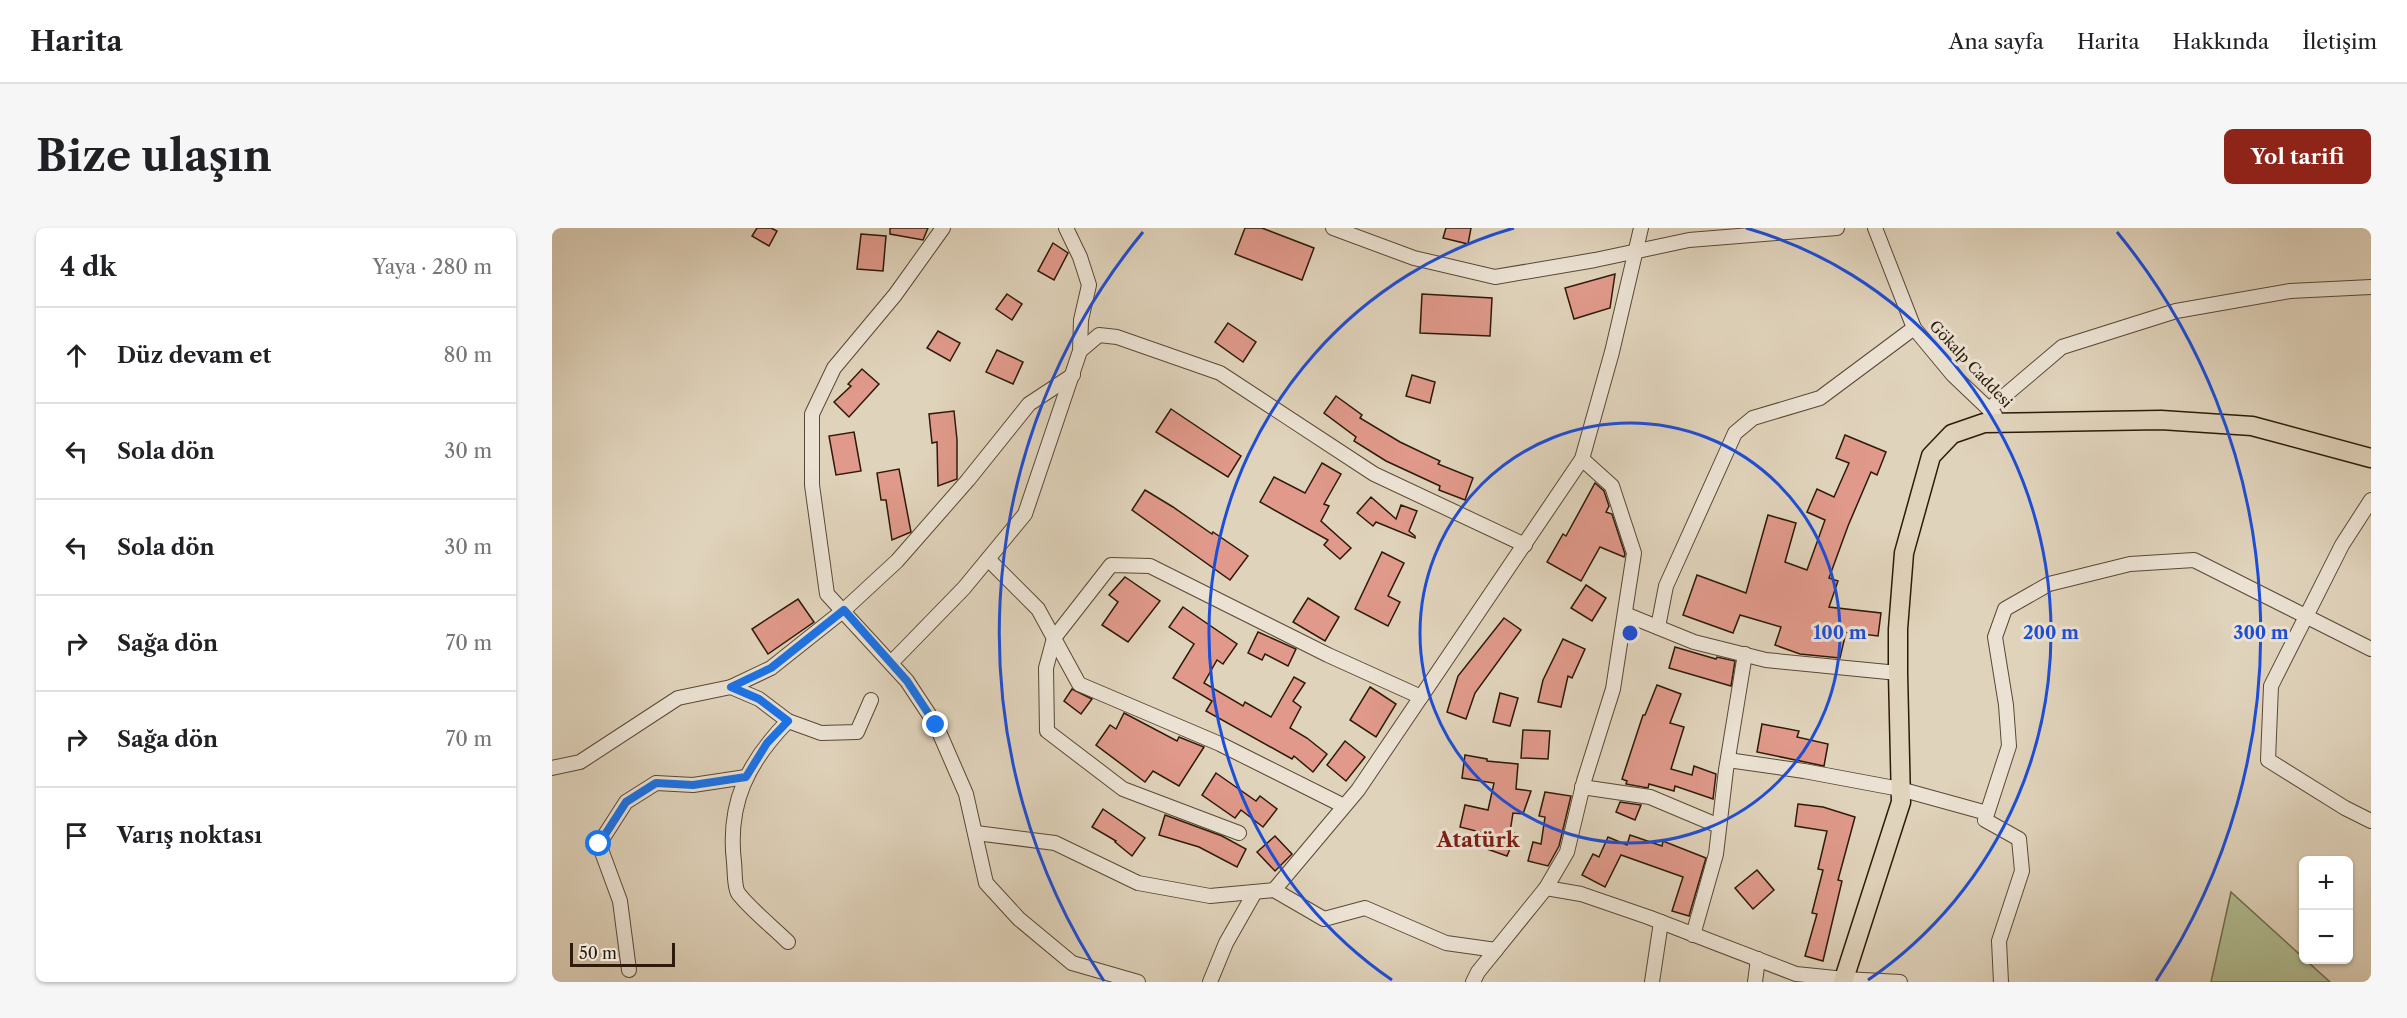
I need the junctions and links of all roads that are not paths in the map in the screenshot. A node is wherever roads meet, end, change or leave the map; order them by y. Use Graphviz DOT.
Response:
graph roads {
  1 [pos="943,228"];
  2 [pos="1066,228"];
  3 [pos="1333,228"];
  4 [pos="1641,228"];
  5 [pos="1837,228"];
  6 [pos="1875,228"];
  7 [pos="1634,252"];
  8 [pos="2371,287"];
  9 [pos="1914,328"];
  10 [pos="1080,351"];
  11 [pos="1072,375"];
  12 [pos="1989,409"];
  13 [pos="2003,423"];
  14 [pos="2371,458"];
  15 [pos="1582,459"];
  16 [pos="2371,500"];
  17 [pos="1525,545"];
  18 [pos="988,559"];
  19 [pos="844,610"];
  20 [pos="1625,614"];
  21 [pos="2306,616"];
  22 [pos="1658,627"];
  23 [pos="1054,638"];
  24 [pos="2371,649"];
  25 [pos="1744,654"];
  26 [pos="891,663"];
  27 [pos="1898,673"];
  28 [pos="731,687"];
  29 [pos="1421,697"];
  30 [pos="871,699"];
  31 [pos="788,721"];
  32 [pos="1728,760"];
  33 [pos="552,768"];
  34 [pos="746,777"];
  35 [pos="1582,787"];
  36 [pos="1900,789"];
  37 [pos="1344,806"];
  38 [pos="1987,813"];
  39 [pos="2371,820"];
  40 [pos="1719,826"];
  41 [pos="976,833"];
  42 [pos="1239,833"];
  43 [pos="1546,888"];
  44 [pos="1274,890"];
  45 [pos="1255,892"];
  46 [pos="1660,922"];
  47 [pos="1693,934"];
  48 [pos="788,942"];
  49 [pos="1496,950"];
  50 [pos="1758,959"];
  51 [pos="629,970"];
  52 [pos="1853,981"];
  53 [pos="1138,982"];
  54 [pos="1210,982"];
  55 [pos="1473,982"];
  56 [pos="1652,982"];
  57 [pos="1755,982"];
  58 [pos="1900,982"];
  59 [pos="2001,982"];
  1 -- 19 [label="street"];
  2 -- 10 [label="street"];
  3 -- 7 [label="street"];
  4 -- 7 [label="street"];
  5 -- 7 [label="street"];
  6 -- 9 [label="street, Gökalp Caddesi"];
  7 -- 15 [label="street"];
  8 -- 12 [label="street"];
  9 -- 12 [label="street, Gökalp Caddesi"];
  9 -- 22 [label="street"];
  10 -- 11 [label="street"];
  10 -- 17 [label="street"];
  11 -- 18 [label="street"];
  11 -- 19 [label="street"];
  12 -- 13 [label="street, Gökalp Caddesi"];
  13 -- 14 [label="main road"];
  13 -- 27 [label="main road"];
  15 -- 17 [label="street"];
  15 -- 20 [label="street"];
  16 -- 21 [label="street"];
  17 -- 29 [label="street"];
  18 -- 23 [label="street"];
  18 -- 26 [label="street"];
  19 -- 26 [label="street"];
  19 -- 28 [label="street"];
  20 -- 22 [label="street"];
  20 -- 35 [label="street"];
  21 -- 24 [label="street"];
  21 -- 38 [label="street"];
  21 -- 39 [label="street"];
  22 -- 25 [label="street"];
  23 -- 29 [label="street"];
  23 -- 37 [label="street"];
  23 -- 42 [label="street"];
  25 -- 27 [label="street"];
  25 -- 32 [label="street"];
  26 -- 41 [label="street"];
  27 -- 36 [label="main road"];
  28 -- 31 [label="street"];
  28 -- 33 [label="street"];
  29 -- 37 [label="street"];
  30 -- 31 [label="street"];
  31 -- 34 [label="street"];
  32 -- 36 [label="street"];
  32 -- 40 [label="street"];
  34 -- 48 [label="street"];
  34 -- 51 [label="street"];
  35 -- 40 [label="street"];
  35 -- 43 [label="street"];
  36 -- 38 [label="street"];
  36 -- 52 [label="main road"];
  37 -- 44 [label="street"];
  38 -- 59 [label="street"];
  40 -- 47 [label="street"];
  41 -- 45 [label="street"];
  41 -- 53 [label="street"];
  43 -- 46 [label="street"];
  43 -- 49 [label="street"];
  44 -- 45 [label="street"];
  44 -- 49 [label="street"];
  45 -- 54 [label="street"];
  46 -- 47 [label="street"];
  46 -- 56 [label="street"];
  47 -- 50 [label="street"];
  49 -- 55 [label="street"];
  50 -- 52 [label="street"];
  50 -- 57 [label="street"];
  52 -- 58 [label="street"];
}
